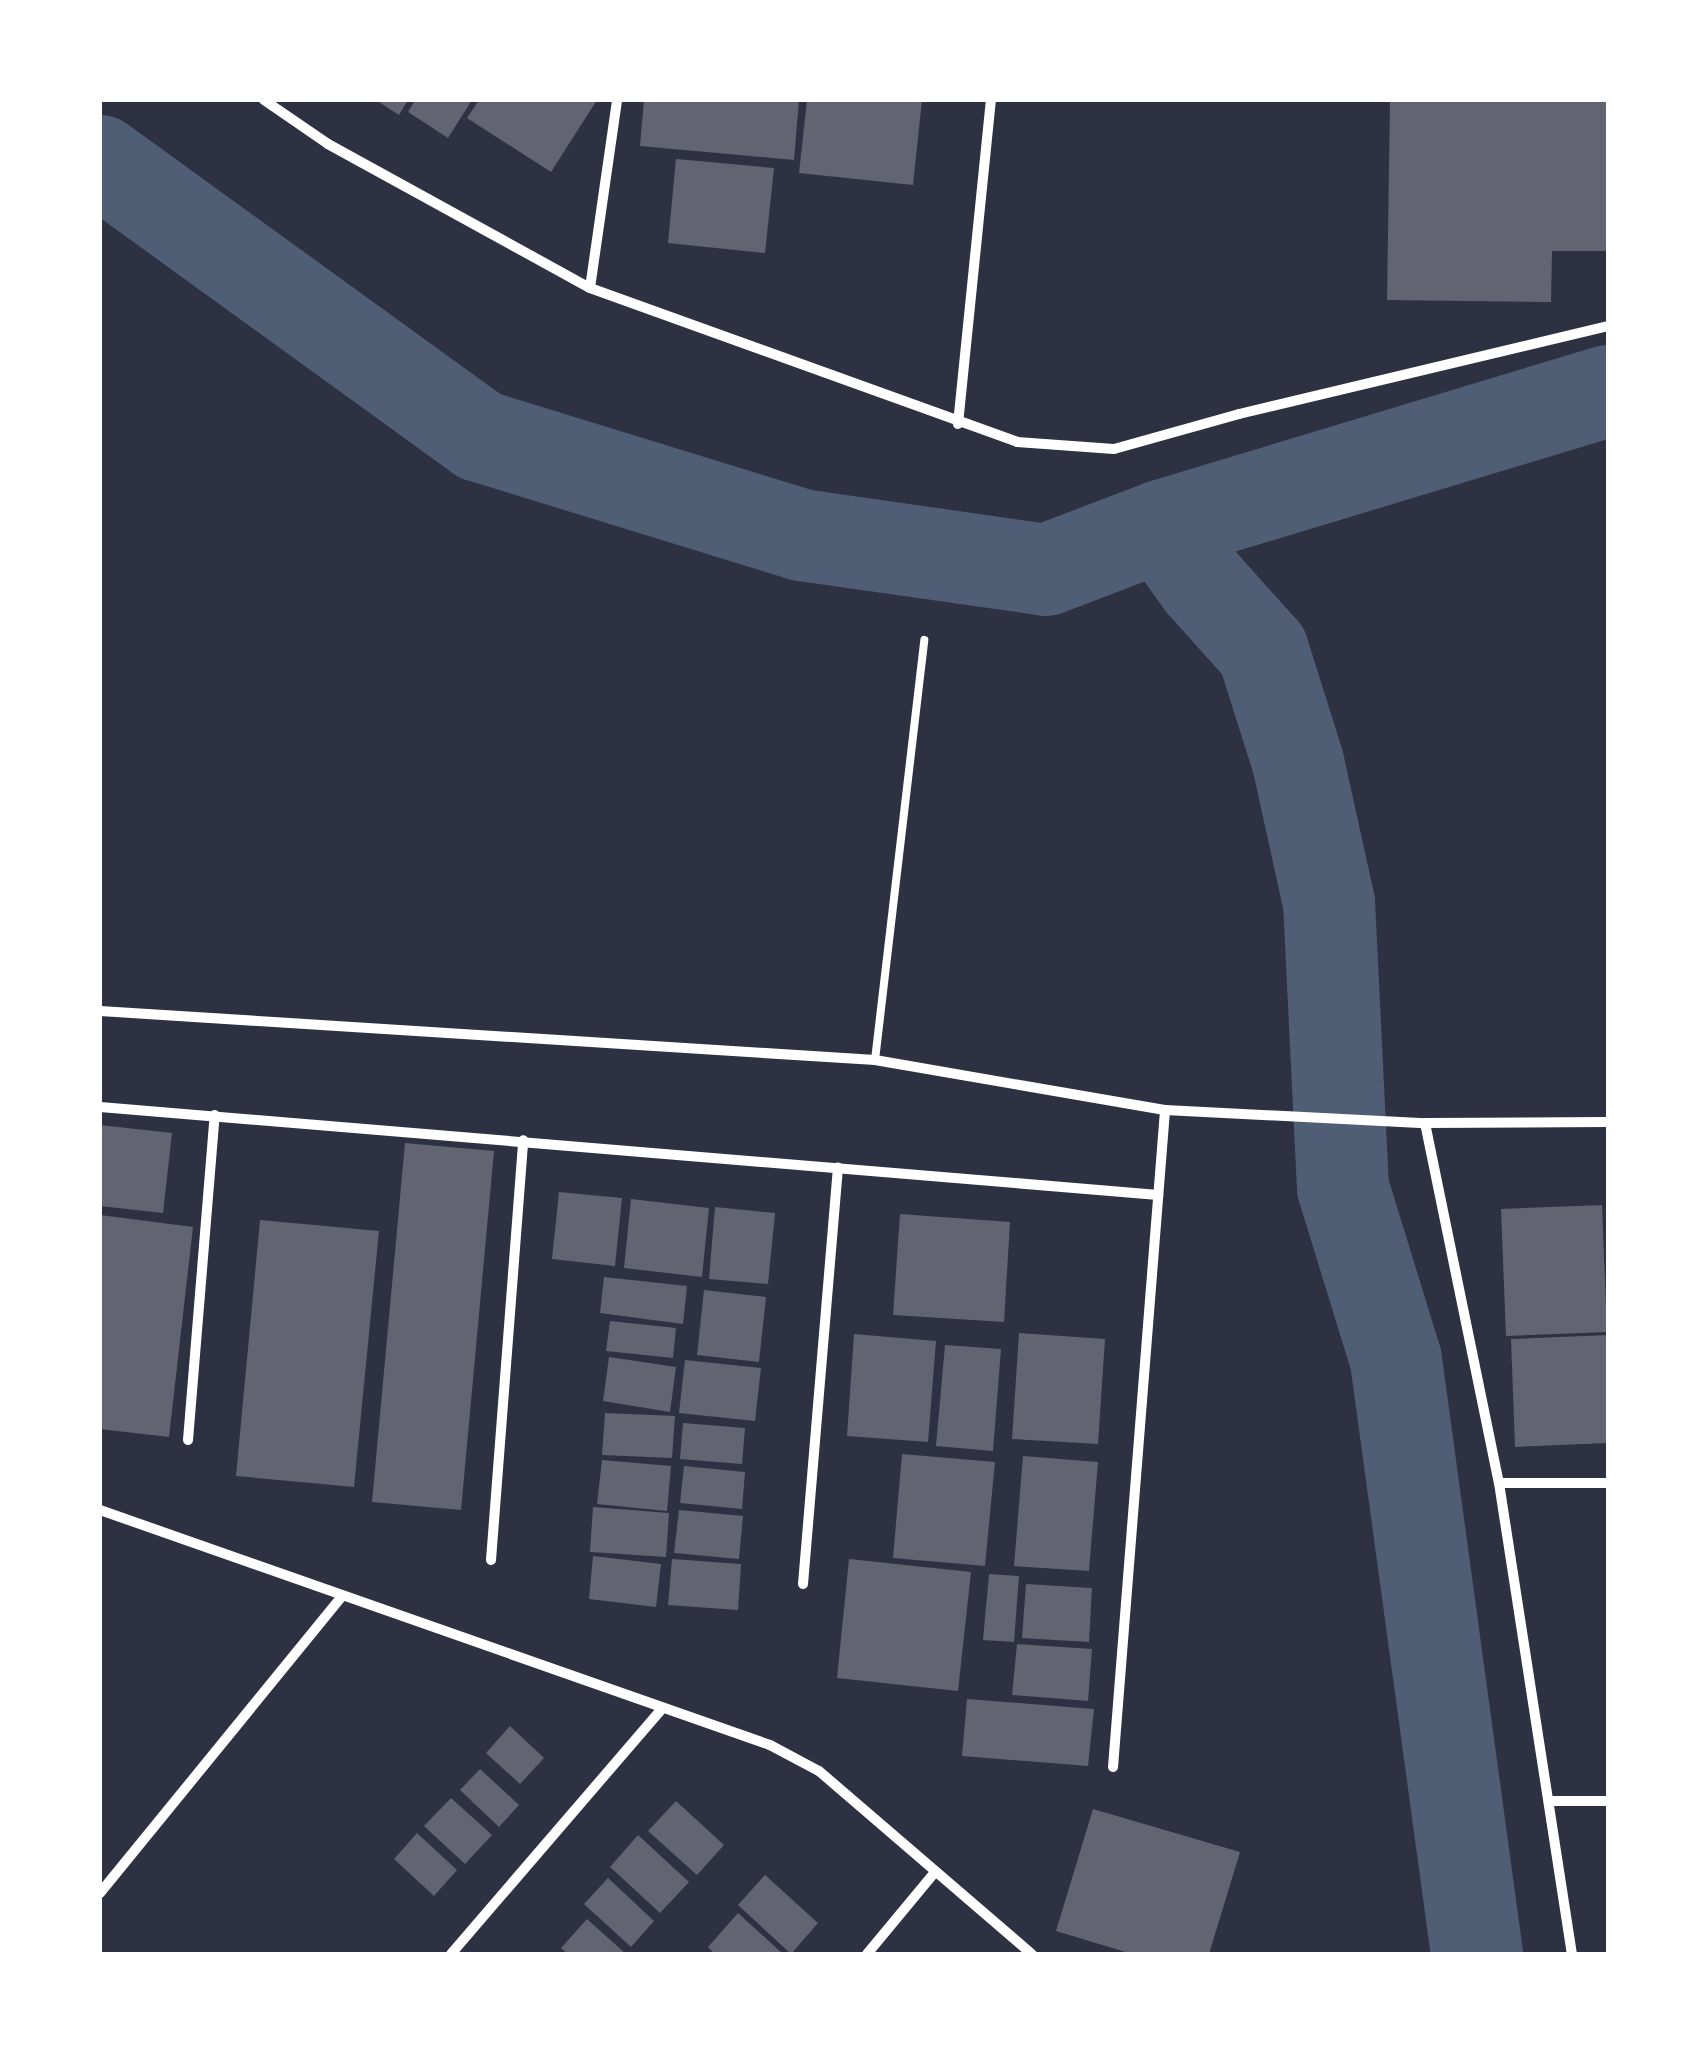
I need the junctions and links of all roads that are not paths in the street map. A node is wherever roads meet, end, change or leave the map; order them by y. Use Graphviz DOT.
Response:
graph roads {
  1 [pos="264,100"];
  2 [pos="618,100"];
  3 [pos="990,100"];
  4 [pos="590,288"];
  5 [pos="1608,326"];
  6 [pos="958,424"];
  7 [pos="924,640"];
  8 [pos="100,1011"];
  9 [pos="875,1060"];
  10 [pos="100,1107"];
  11 [pos="1165,1110"];
  12 [pos="215,1115"];
  13 [pos="1608,1122"];
  14 [pos="1425,1123"];
  15 [pos="523,1140"];
  16 [pos="838,1168"];
  17 [pos="1158,1195"];
  18 [pos="188,1440"];
  19 [pos="1499,1483"];
  20 [pos="1608,1483"];
  21 [pos="100,1510"];
  22 [pos="491,1560"];
  23 [pos="803,1584"];
  24 [pos="342,1596"];
  25 [pos="662,1709"];
  26 [pos="1113,1768"];
  27 [pos="1551,1801"];
  28 [pos="1608,1801"];
  29 [pos="935,1872"];
  30 [pos="100,1892"];
  31 [pos="451,1954"];
  32 [pos="867,1954"];
  33 [pos="1032,1954"];
  34 [pos="1572,1954"];
  1 -- 4 [label="street"];
  2 -- 4 [label="street"];
  3 -- 6 [label="street"];
  4 -- 6 [label="street"];
  5 -- 6 [label="street"];
  7 -- 9 [label="lane"];
  8 -- 9 [label="street"];
  9 -- 11 [label="street"];
  10 -- 12 [label="street"];
  11 -- 14 [label="street"];
  11 -- 17 [label="street"];
  12 -- 15 [label="street"];
  12 -- 18 [label="street"];
  13 -- 14 [label="street"];
  14 -- 19 [label="street"];
  15 -- 16 [label="street"];
  15 -- 22 [label="street"];
  16 -- 17 [label="street"];
  16 -- 23 [label="street"];
  17 -- 26 [label="street"];
  19 -- 20 [label="street"];
  19 -- 27 [label="street"];
  21 -- 24 [label="street"];
  24 -- 25 [label="street"];
  24 -- 30 [label="street"];
  25 -- 29 [label="street"];
  25 -- 31 [label="street"];
  27 -- 28 [label="street"];
  27 -- 34 [label="street"];
  29 -- 32 [label="street"];
  29 -- 33 [label="street"];
}
